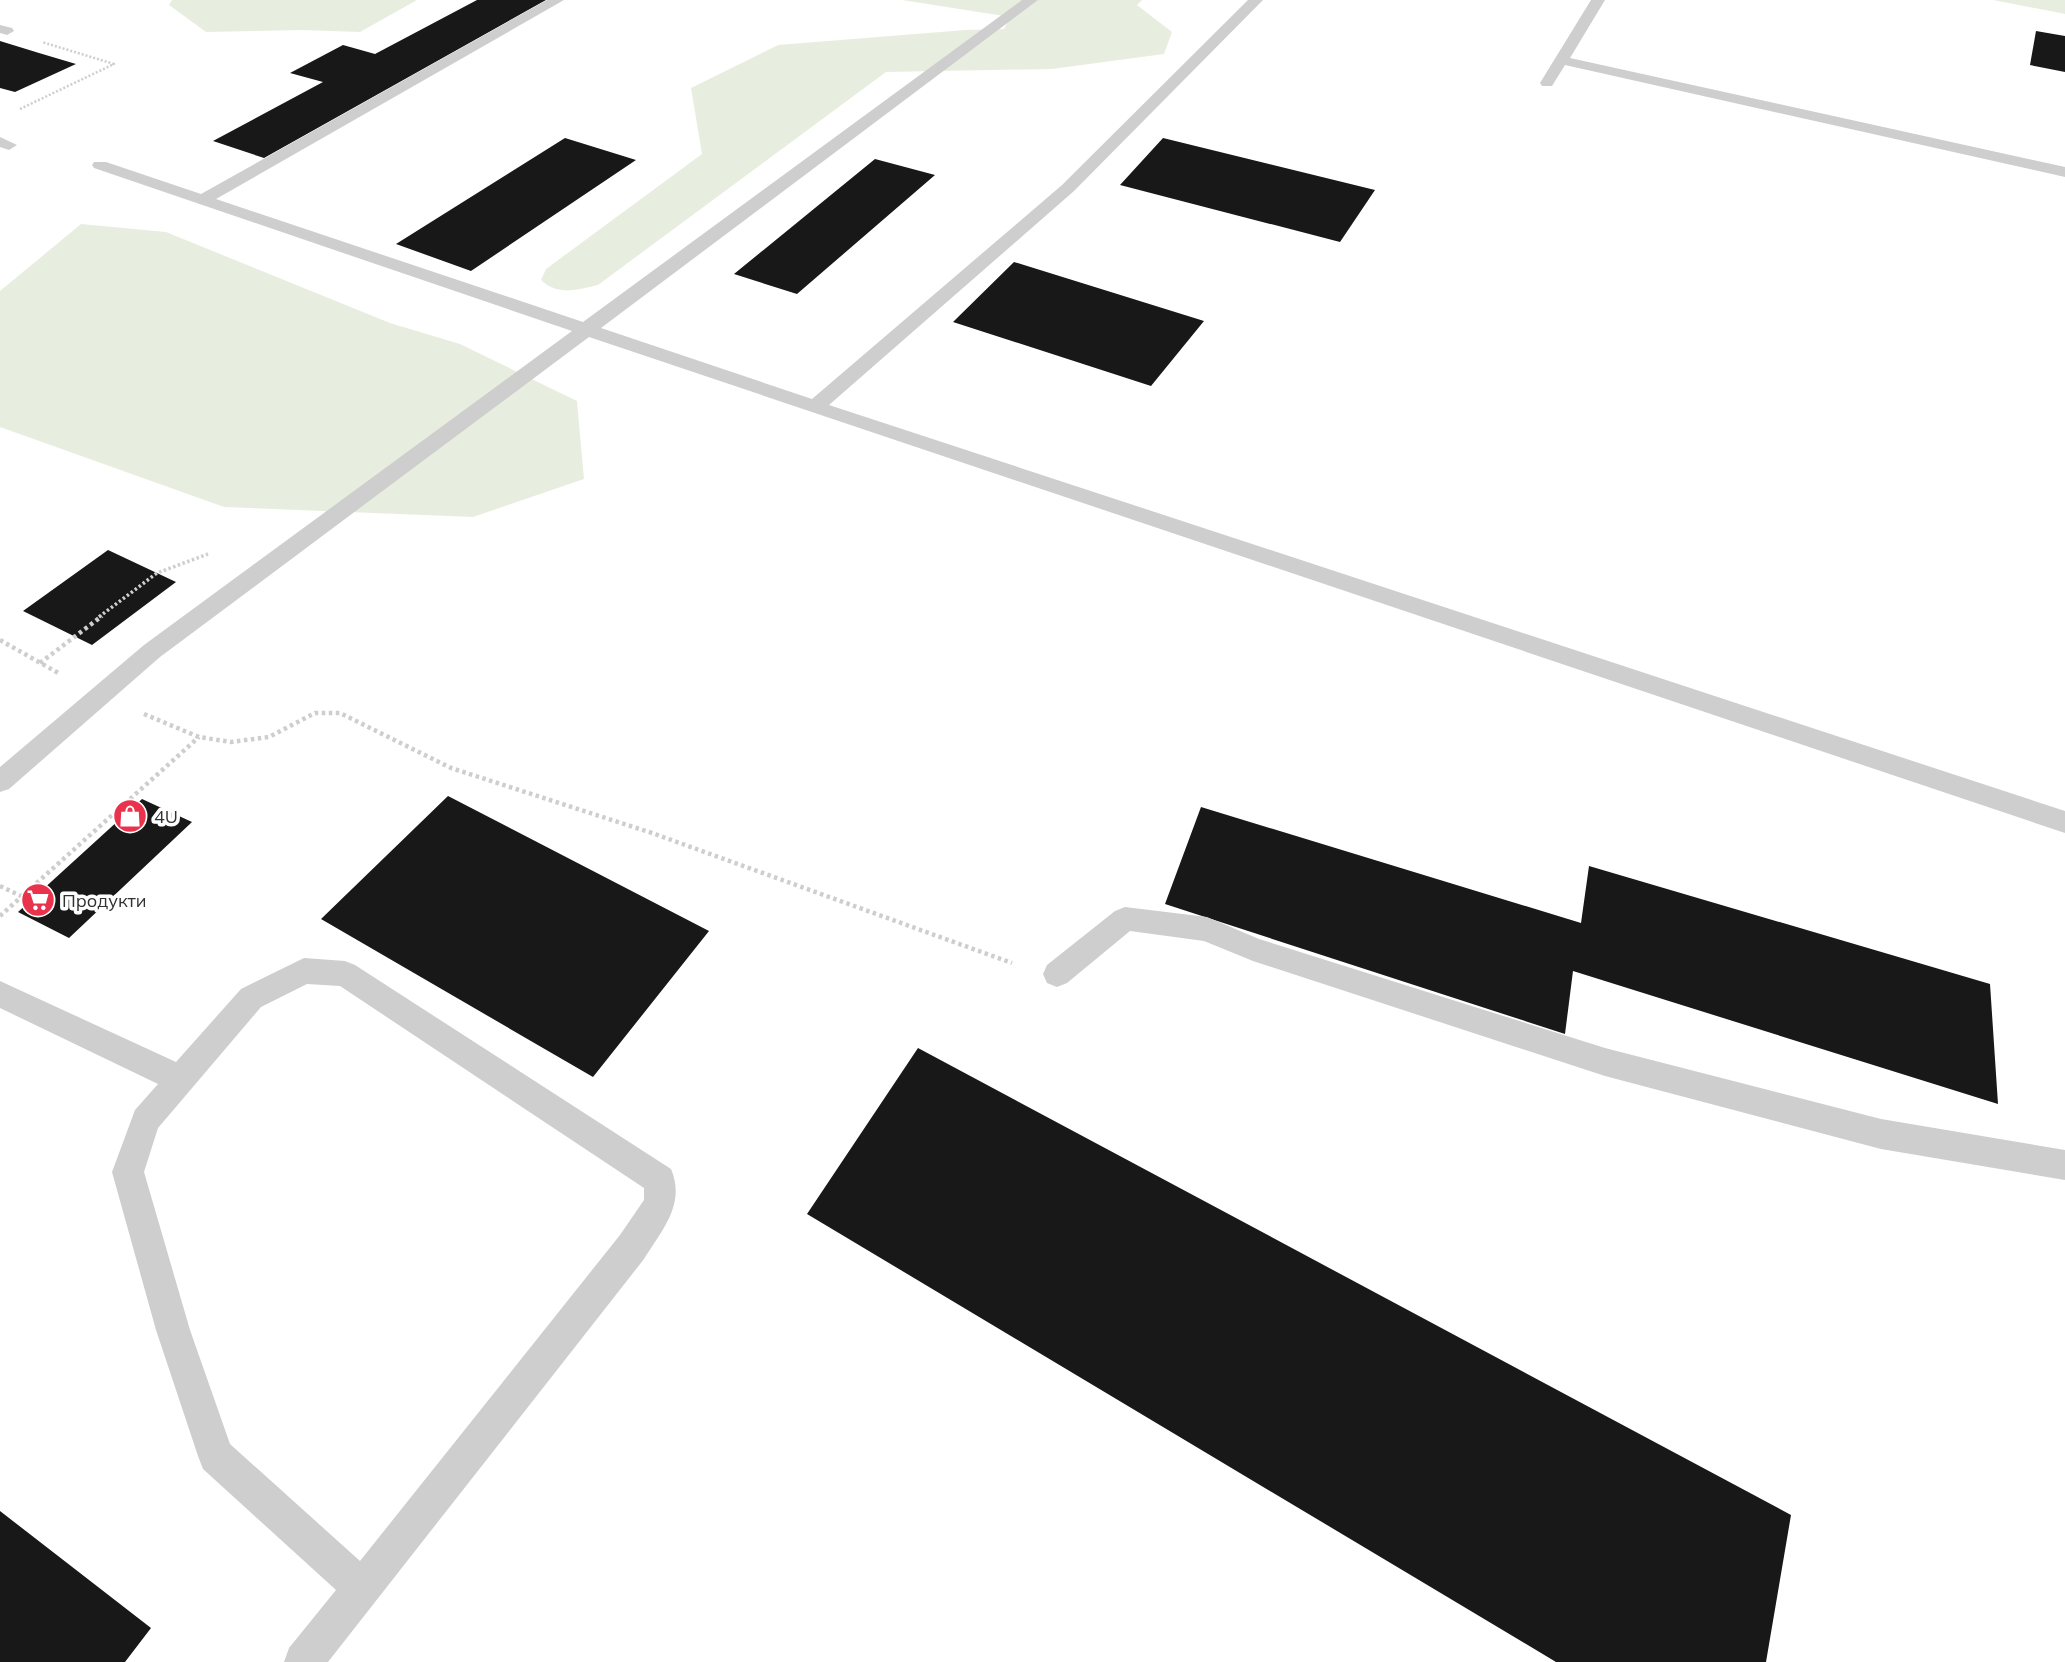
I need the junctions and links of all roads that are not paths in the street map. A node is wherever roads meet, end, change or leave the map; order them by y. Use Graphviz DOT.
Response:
graph roads {
  1 [pos="557,0"];
  2 [pos="1031,0"];
  3 [pos="1256,0"];
  4 [pos="1598,0"];
  5 [pos="1561,60"];
  6 [pos="1547,83"];
  7 [pos="100,165"];
  8 [pos="2065,172"];
  9 [pos="204,199"];
  10 [pos="587,330"];
  11 [pos="815,407"];
  12 [pos="152,651"];
  13 [pos="0,782"];
  14 [pos="2065,822"];
  15 [pos="1058,974"];
  16 [pos="0,993"];
  17 [pos="180,1079"];
  18 [pos="2065,1165"];
  19 [pos="362,1588"];
  20 [pos="303,1662"];
  1 -- 9 [label="lane"];
  2 -- 10 [label="lane"];
  3 -- 11 [label="lane"];
  4 -- 5 [label="lane"];
  5 -- 6 [label="lane"];
  5 -- 8 [label="lane"];
  7 -- 9 [label="lane"];
  9 -- 10 [label="lane"];
  10 -- 11 [label="lane"];
  10 -- 12 [label="lane"];
  11 -- 14 [label="lane"];
  12 -- 13 [label="lane"];
  15 -- 18 [label="lane"];
  16 -- 17 [label="lane"];
  17 -- 19 [label="lane"];
  17 -- 19 [label="lane"];
  19 -- 20 [label="lane"];
}
